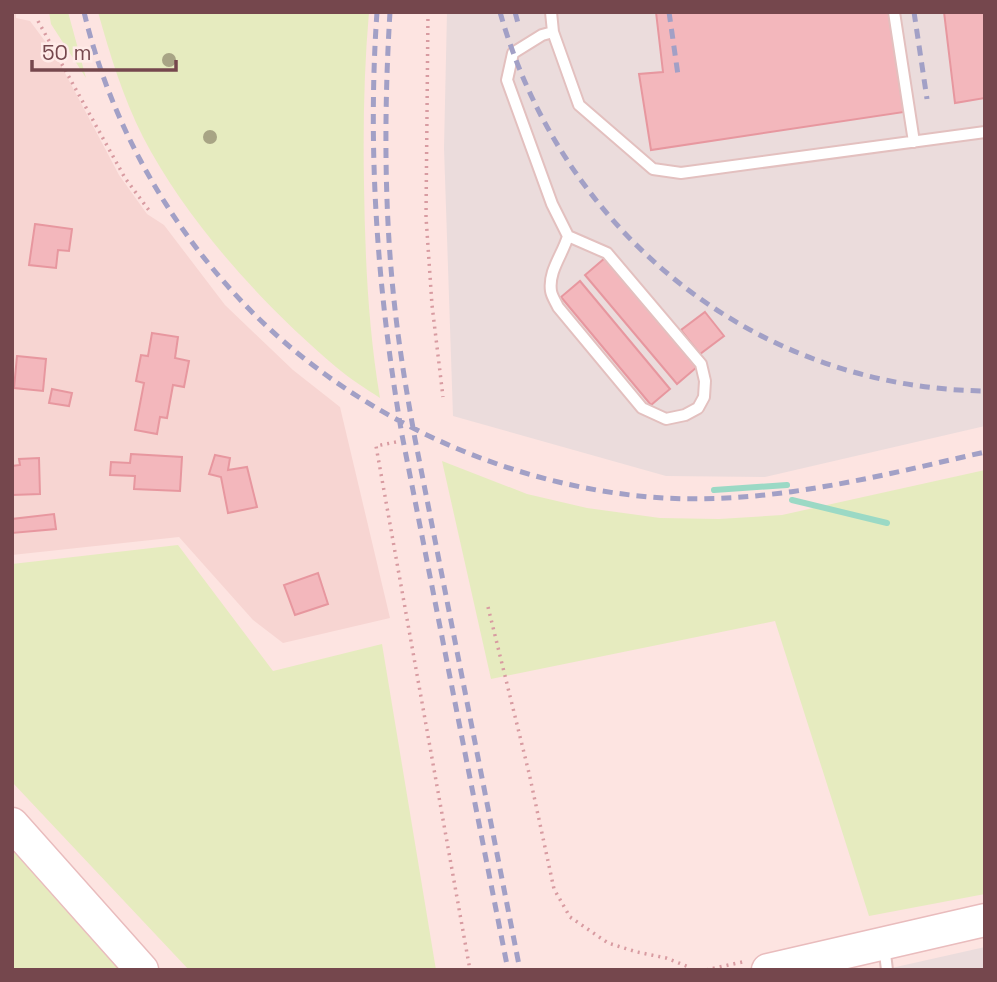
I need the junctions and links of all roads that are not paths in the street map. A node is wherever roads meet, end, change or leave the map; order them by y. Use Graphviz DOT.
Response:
graph roads {
  1 [pos="551,12"];
  2 [pos="894,12"];
  3 [pos="553,32"];
  4 [pos="985,132"];
  5 [pos="914,142"];
  6 [pos="568,236"];
  7 [pos="12,824"];
  8 [pos="985,920"];
  9 [pos="885,956"];
  10 [pos="142,970"];
  11 [pos="768,970"];
  1 -- 3 [label="lane"];
  2 -- 5 [label="lane"];
  3 -- 5 [label="lane"];
  3 -- 6 [label="lane"];
  4 -- 5 [label="lane"];
  6 -- 6 [label="lane"];
  7 -- 10 [label="street"];
  8 -- 9 [label="street"];
  9 -- 11 [label="street"];
}
